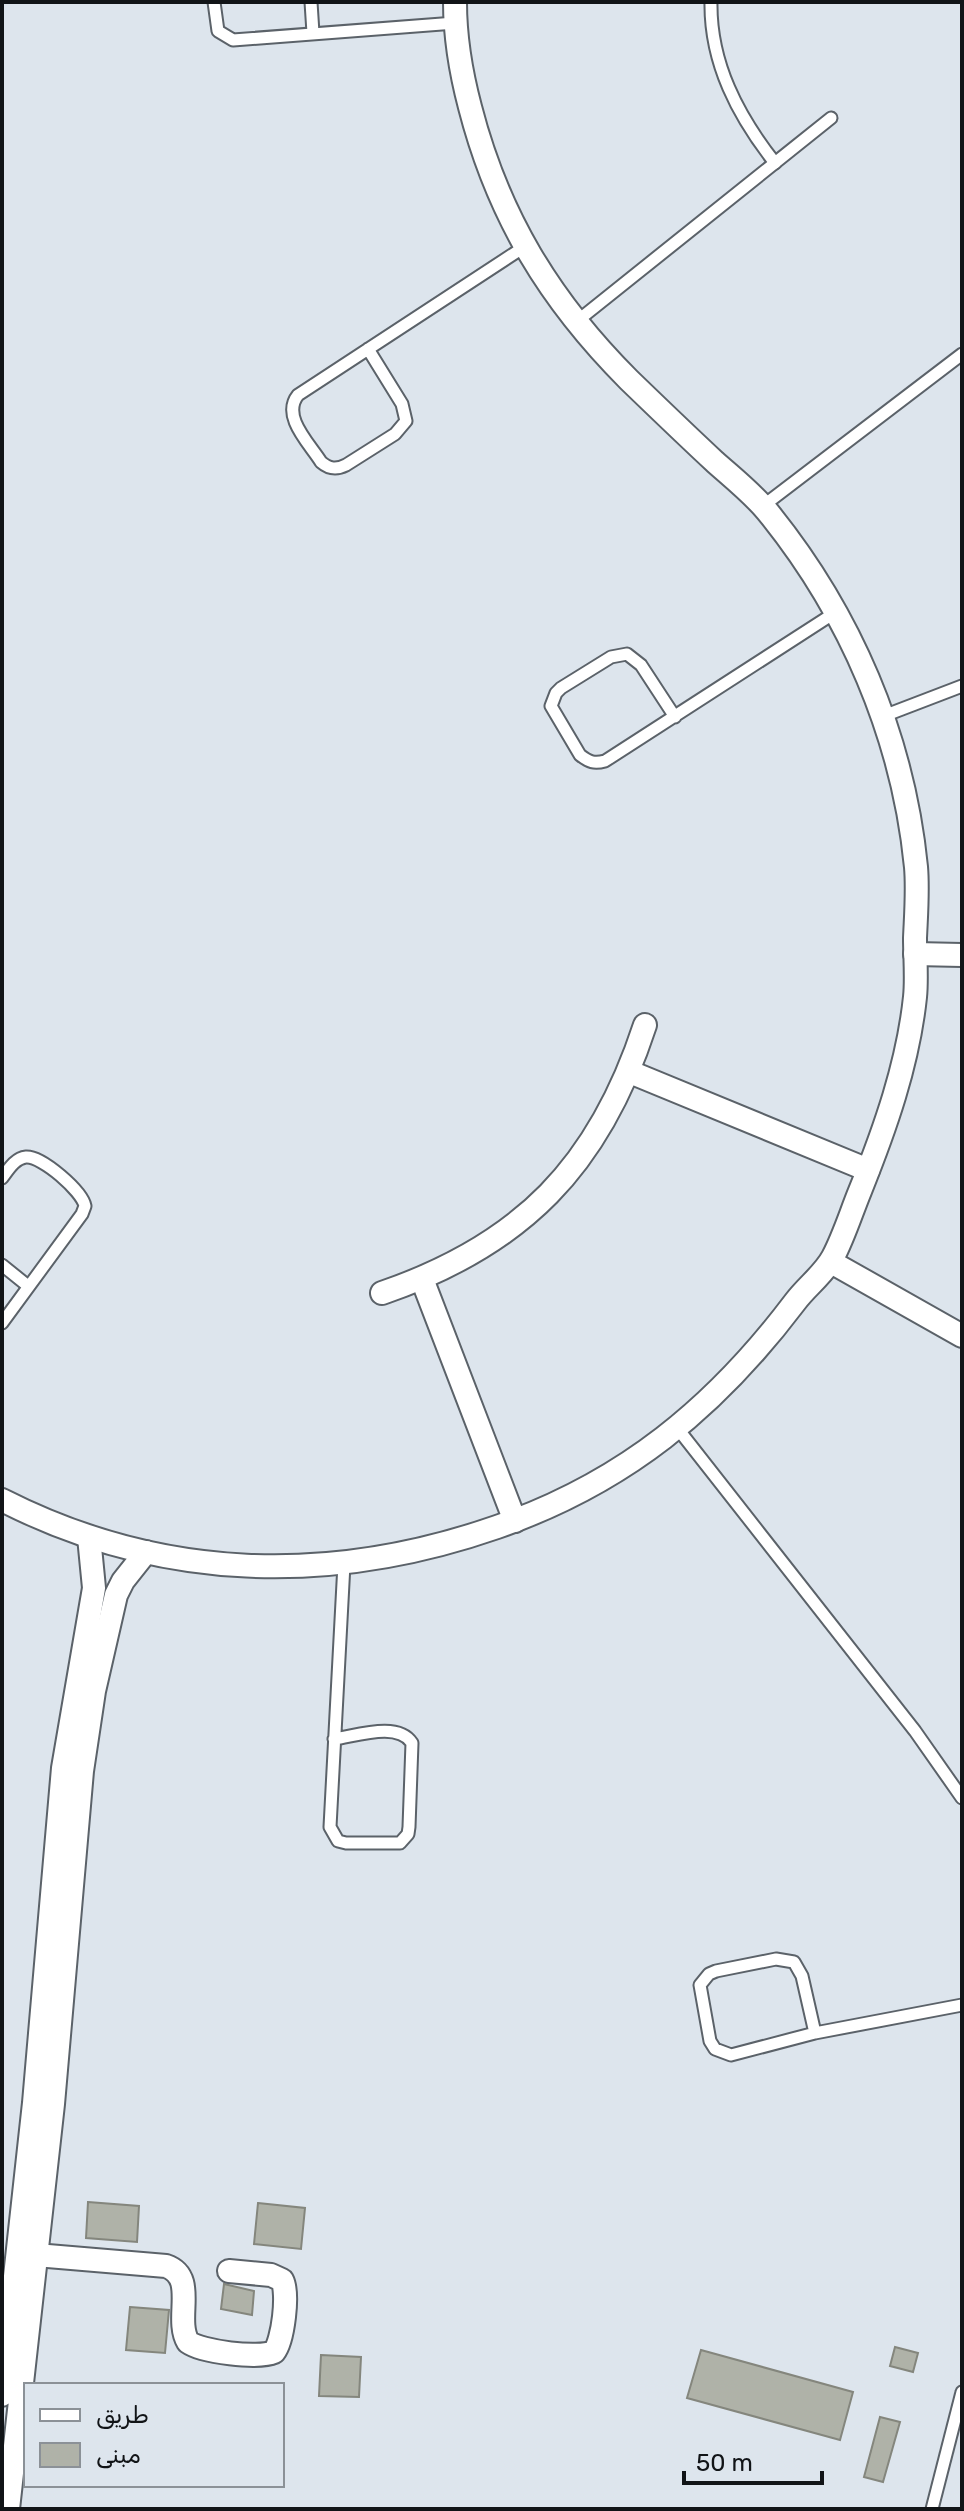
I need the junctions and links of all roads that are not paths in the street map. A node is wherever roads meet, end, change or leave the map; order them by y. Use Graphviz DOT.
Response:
graph roads {
  1 [pos="214,2"];
  2 [pos="311,2"];
  3 [pos="711,2"];
  4 [pos="455,12"];
  5 [pos="313,33"];
  6 [pos="831,118"];
  7 [pos="775,163"];
  8 [pos="524,247"];
  9 [pos="576,322"];
  10 [pos="368,349"];
  11 [pos="962,354"];
  12 [pos="763,506"];
  13 [pos="836,612"];
  14 [pos="962,686"];
  15 [pos="675,717"];
  16 [pos="881,717"];
  17 [pos="915,954"];
  18 [pos="962,955"];
  19 [pos="645,1025"];
  20 [pos="630,1072"];
  21 [pos="868,1170"];
  22 [pos="2,1178"];
  23 [pos="831,1262"];
  24 [pos="2,1265"];
  25 [pos="422,1279"];
  26 [pos="28,1286"];
  27 [pos="382,1293"];
  28 [pos="2,1323"];
  29 [pos="962,1336"];
  30 [pos="678,1429"];
  31 [pos="2,1500"];
  32 [pos="515,1521"];
  33 [pos="89,1537"];
  34 [pos="146,1552"];
  35 [pos="344,1564"];
  36 [pos="93,1650"];
  37 [pos="334,1739"];
  38 [pos="962,1798"];
  39 [pos="962,2005"];
  40 [pos="815,2033"];
  41 [pos="27,2254"];
  42 [pos="229,2271"];
  43 [pos="962,2392"];
  44 [pos="2,2395"];
  45 [pos="8,2509"];
  46 [pos="932,2509"];
  1 -- 5 [label="lane"];
  2 -- 5 [label="lane"];
  3 -- 7 [label="lane"];
  4 -- 5 [label="lane"];
  4 -- 8 [label="street"];
  6 -- 7 [label="lane"];
  7 -- 9 [label="lane"];
  8 -- 9 [label="street"];
  8 -- 10 [label="lane"];
  9 -- 12 [label="street"];
  10 -- 10 [label="lane"];
  11 -- 12 [label="lane"];
  12 -- 13 [label="street"];
  13 -- 15 [label="lane"];
  13 -- 16 [label="street"];
  14 -- 16 [label="lane"];
  15 -- 15 [label="lane"];
  16 -- 17 [label="street"];
  17 -- 18 [label="street"];
  17 -- 21 [label="street"];
  19 -- 20 [label="street"];
  20 -- 21 [label="street"];
  20 -- 25 [label="street"];
  21 -- 23 [label="street"];
  22 -- 26 [label="lane"];
  23 -- 29 [label="street"];
  23 -- 30 [label="street"];
  24 -- 26 [label="lane"];
  25 -- 27 [label="street"];
  25 -- 32 [label="street"];
  26 -- 28 [label="lane"];
  30 -- 32 [label="street"];
  30 -- 38 [label="lane"];
  31 -- 33 [label="street"];
  32 -- 35 [label="street"];
  33 -- 34 [label="street"];
  33 -- 36 [label="street"];
  34 -- 35 [label="street"];
  34 -- 36 [label="street"];
  35 -- 37 [label="lane"];
  36 -- 41 [label="street"];
  37 -- 37 [label="lane"];
  39 -- 40 [label="lane"];
  40 -- 40 [label="lane"];
  41 -- 42 [label="street"];
  41 -- 44 [label="street"];
  41 -- 45 [label="street"];
  43 -- 46 [label="lane"];
}
